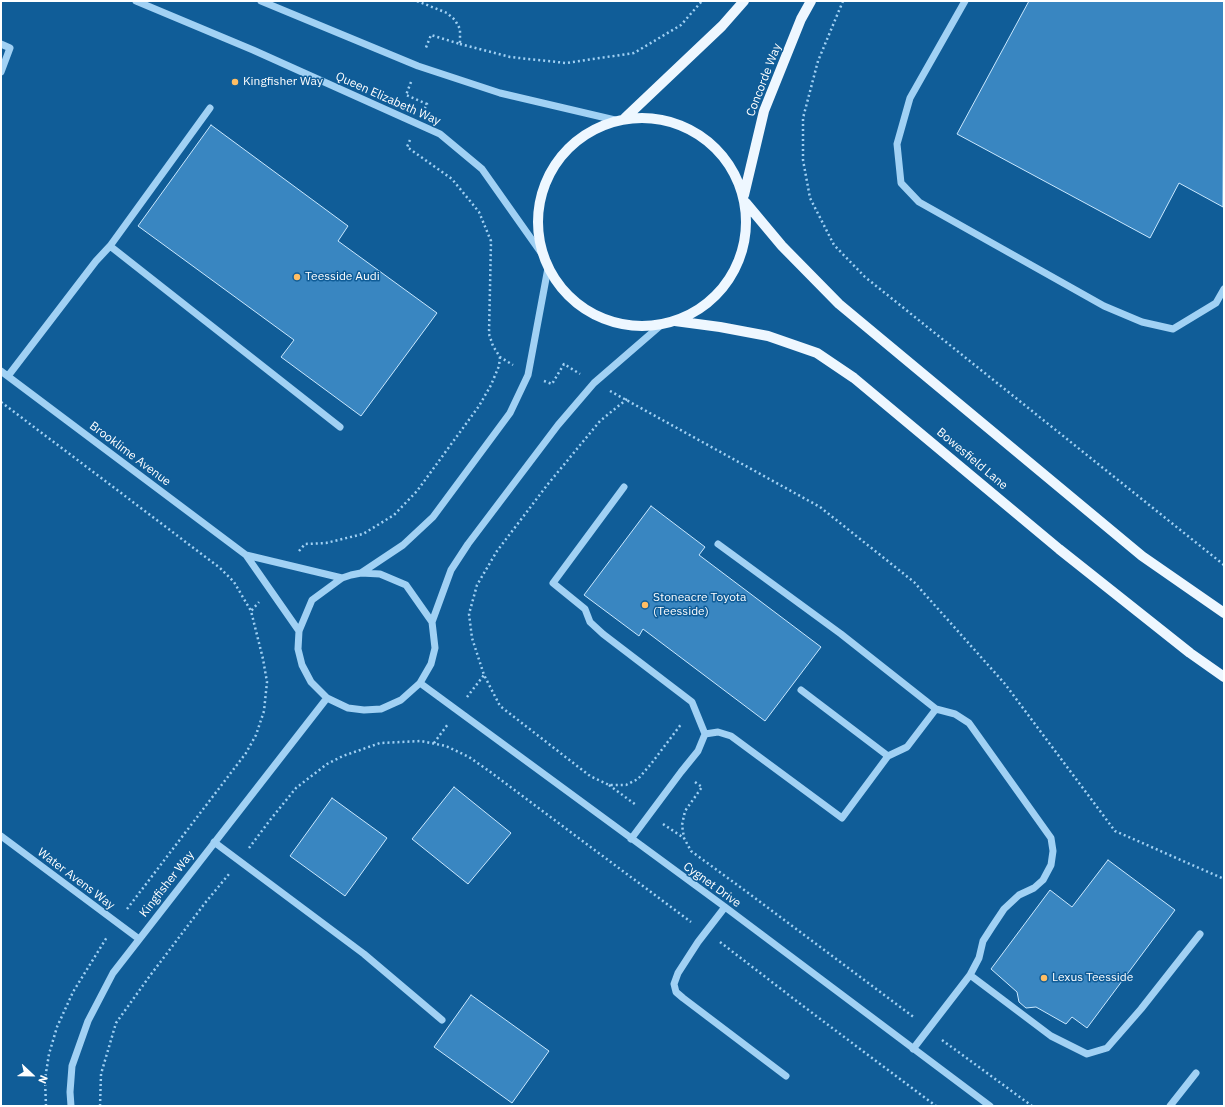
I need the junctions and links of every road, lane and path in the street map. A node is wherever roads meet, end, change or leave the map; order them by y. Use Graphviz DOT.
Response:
graph roads {
  1 [pos="136,1"];
  2 [pos="261,1"];
  3 [pos="417,1"];
  4 [pos="702,1"];
  5 [pos="744,1"];
  6 [pos="811,1"];
  7 [pos="843,1"];
  8 [pos="965,1"];
  9 [pos="1,44"];
  10 [pos="460,44"];
  11 [pos="418,66"];
  12 [pos="1,72"];
  13 [pos="210,108"];
  14 [pos="620,119"];
  15 [pos="418,123"];
  16 [pos="745,198"];
  17 [pos="110,246"];
  18 [pos="542,254"];
  19 [pos="548,268"];
  20 [pos="1224,289"];
  21 [pos="675,322"];
  22 [pos="661,325"];
  23 [pos="1,371"];
  24 [pos="528,375"];
  25 [pos="8,376"];
  26 [pos="594,383"];
  27 [pos="627,400"];
  28 [pos="1,402"];
  29 [pos="340,427"];
  30 [pos="624,487"];
  31 [pos="718,544"];
  32 [pos="246,555"];
  33 [pos="1224,565"];
  34 [pos="361,573"];
  35 [pos="342,578"];
  36 [pos="251,612"];
  37 [pos="1224,613"];
  38 [pos="432,622"];
  39 [pos="299,631"];
  40 [pos="1224,677"];
  41 [pos="420,684"];
  42 [pos="801,690"];
  43 [pos="327,698"];
  44 [pos="694,708"];
  45 [pos="936,709"];
  46 [pos="705,734"];
  47 [pos="888,756"];
  48 [pos="681,772"];
  49 [pos="1,836"];
  50 [pos="631,839"];
  51 [pos="214,842"];
  52 [pos="240,861"];
  53 [pos="1224,880"];
  54 [pos="725,907"];
  55 [pos="117,922"];
  56 [pos="706,932"];
  57 [pos="1200,934"];
  58 [pos="138,939"];
  59 [pos="970,975"];
  60 [pos="442,1020"];
  61 [pos="929,1029"];
  62 [pos="914,1050"];
  63 [pos="1196,1073"];
  64 [pos="786,1076"];
  65 [pos="46,1106"];
  66 [pos="71,1106"];
  67 [pos="100,1106"];
  68 [pos="936,1106"];
  69 [pos="990,1106"];
  70 [pos="1032,1106"];
  71 [pos="1170,1106"];
  1 -- 15 [label="street, Queen Elizabeth Way"];
  2 -- 11 [label="street"];
  3 -- 10 [label="path"];
  4 -- 10 [label="path"];
  5 -- 14 [label="main road"];
  6 -- 16 [label="main road, Concorde Way"];
  7 -- 33 [label="path"];
  8 -- 20 [label="street"];
  9 -- 12 [label="street"];
  10 -- 11 [label="path"];
  11 -- 14 [label="street"];
  11 -- 15 [label="path"];
  13 -- 17 [label="street"];
  14 -- 16 [label="main road"];
  14 -- 18 [label="main road"];
  15 -- 18 [label="street, Queen Elizabeth Way"];
  15 -- 24 [label="path"];
  16 -- 21 [label="main road"];
  16 -- 37 [label="main road"];
  17 -- 25 [label="street"];
  17 -- 29 [label="street"];
  18 -- 19 [label="main road"];
  19 -- 22 [label="main road"];
  19 -- 24 [label="street"];
  21 -- 22 [label="main road"];
  21 -- 40 [label="main road, Bowesfield Lane"];
  22 -- 26 [label="street"];
  23 -- 25 [label="street, Brooklime Avenue"];
  24 -- 26 [label="path"];
  24 -- 34 [label="street"];
  25 -- 32 [label="street, Brooklime Avenue"];
  26 -- 27 [label="path"];
  26 -- 38 [label="street"];
  27 -- 44 [label="path"];
  27 -- 53 [label="path"];
  28 -- 36 [label="path"];
  30 -- 44 [label="street"];
  31 -- 45 [label="street"];
  32 -- 35 [label="street"];
  32 -- 39 [label="street"];
  34 -- 35 [label="street"];
  34 -- 38 [label="street"];
  35 -- 39 [label="street"];
  38 -- 41 [label="street"];
  39 -- 43 [label="street"];
  41 -- 43 [label="street"];
  41 -- 50 [label="street, Cygnet Drive"];
  42 -- 47 [label="street"];
  43 -- 51 [label="street, Kingfisher Way"];
  44 -- 46 [label="street"];
  45 -- 47 [label="street"];
  45 -- 59 [label="street"];
  46 -- 47 [label="street"];
  46 -- 48 [label="street"];
  48 -- 50 [label="street"];
  48 -- 61 [label="path"];
  49 -- 55 [label="street, Water Avens Way"];
  50 -- 54 [label="street, Cygnet Drive"];
  51 -- 52 [label="street"];
  51 -- 58 [label="street, Kingfisher Way"];
  52 -- 56 [label="path"];
  52 -- 60 [label="street"];
  52 -- 67 [label="path"];
  54 -- 56 [label="street"];
  54 -- 62 [label="street, Cygnet Drive"];
  55 -- 58 [label="street, Water Avens Way"];
  55 -- 65 [label="path"];
  56 -- 64 [label="street"];
  56 -- 68 [label="path"];
  57 -- 59 [label="street"];
  58 -- 66 [label="street, Kingfisher Way"];
  59 -- 61 [label="street"];
  61 -- 62 [label="street"];
  61 -- 70 [label="path"];
  62 -- 69 [label="street, Cygnet Drive"];
  63 -- 71 [label="street"];
}
